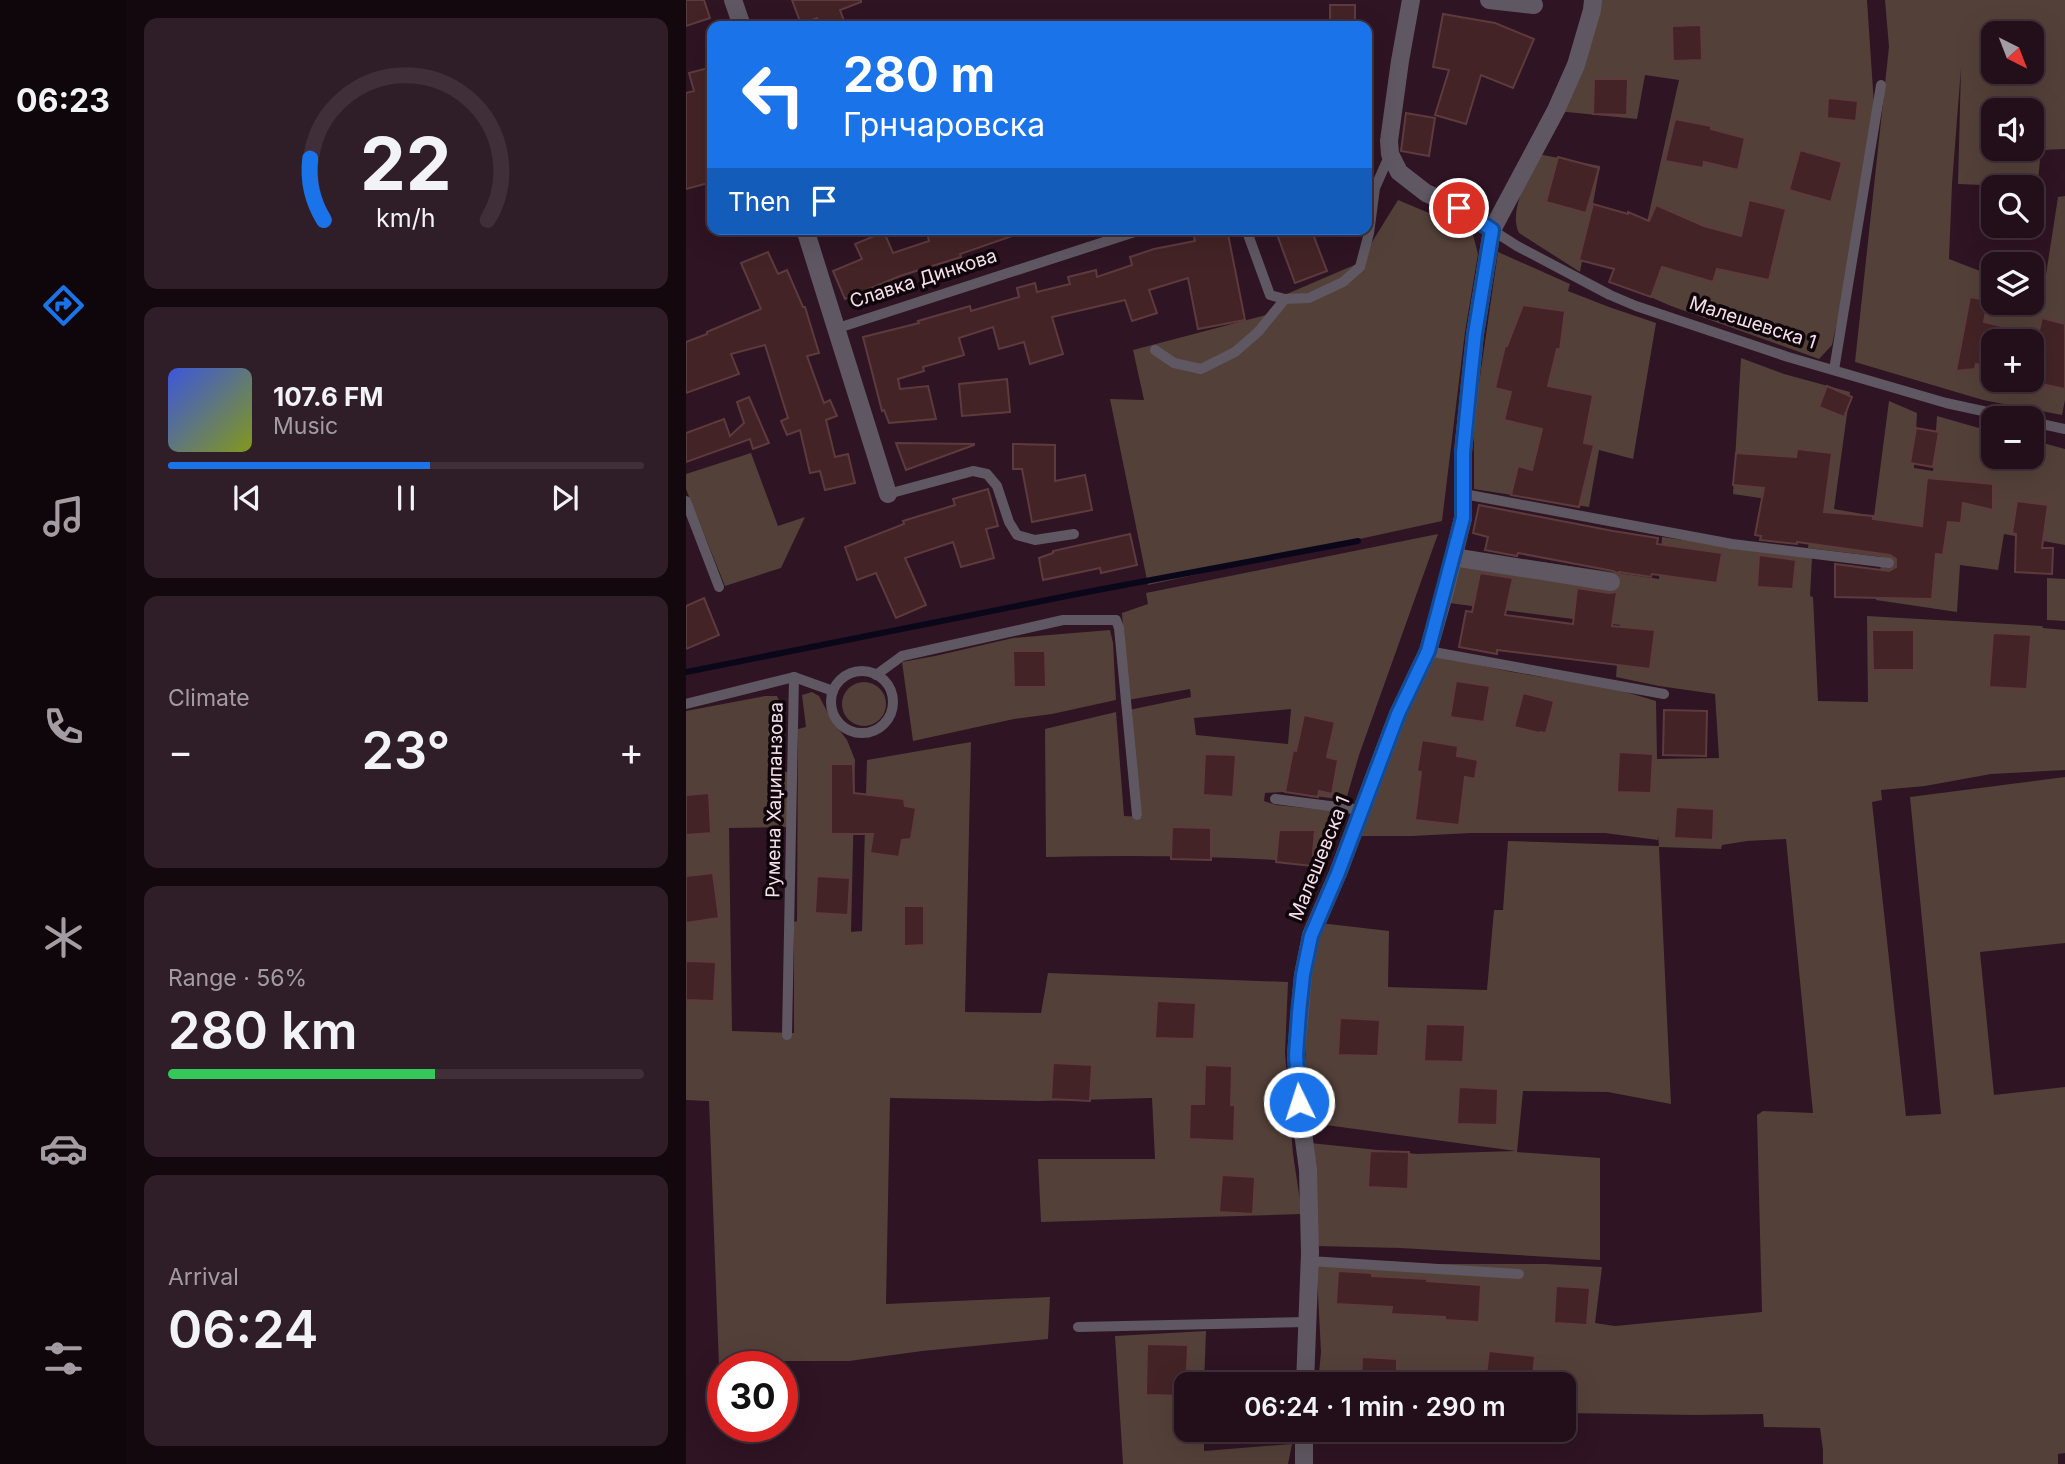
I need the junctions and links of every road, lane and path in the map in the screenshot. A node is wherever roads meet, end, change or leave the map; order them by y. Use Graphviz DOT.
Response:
graph roads {
  1 [pos="733,0"];
  2 [pos="1411,0"];
  3 [pos="1489,0"];
  4 [pos="1593,0"];
  5 [pos="1534,5"];
  6 [pos="740,21"];
  7 [pos="1881,85"];
  8 [pos="1390,154"];
  9 [pos="1372,210"];
  10 [pos="1492,230"];
  11 [pos="807,235"];
  12 [pos="1125,235"];
  13 [pos="1248,235"];
  14 [pos="1368,235"];
  15 [pos="1284,299"];
  16 [pos="835,329"];
  17 [pos="1155,350"];
  18 [pos="1834,370"];
  19 [pos="1981,411"];
  20 [pos="2044,425"];
  21 [pos="2065,429"];
  22 [pos="888,494"];
  23 [pos="1464,494"];
  24 [pos="686,501"];
  25 [pos="1074,534"];
  26 [pos="1453,557"];
  27 [pos="1889,563"];
  28 [pos="1611,582"];
  29 [pos="719,587"];
  30 [pos="1428,651"];
  31 [pos="876,674"];
  32 [pos="794,677"];
  33 [pos="833,691"];
  34 [pos="1664,694"];
  35 [pos="686,704"];
  36 [pos="1275,799"];
  37 [pos="1361,810"];
  38 [pos="1136,815"];
  39 [pos="787,1035"];
  40 [pos="1310,1261"];
  41 [pos="1519,1274"];
  42 [pos="1306,1322"];
  43 [pos="1078,1327"];
  44 [pos="1305,1372"];
  45 [pos="1304,1442"];
  46 [pos="1304,1464"];
  1 -- 6 [label="street"];
  2 -- 8 [label="street"];
  3 -- 5 [label="street"];
  4 -- 10 [label="street, Малешевска 1"];
  7 -- 18 [label="lane"];
  8 -- 9 [label="lane"];
  8 -- 10 [label="street"];
  10 -- 18 [label="lane, Малешевска 1"];
  10 -- 23 [label="street, Малешевска 1"];
  11 -- 16 [label="street, Славка Динкова"];
  12 -- 16 [label="lane, Славка Динкова"];
  13 -- 15 [label="lane"];
  14 -- 15 [label="lane"];
  15 -- 17 [label="lane"];
  16 -- 22 [label="street, Славка Динкова"];
  18 -- 19 [label="lane, Малешевска 1"];
  20 -- 21 [label="lane"];
  22 -- 25 [label="lane"];
  23 -- 26 [label="street, Малешевска 1"];
  23 -- 27 [label="lane"];
  24 -- 29 [label="lane"];
  26 -- 28 [label="street"];
  26 -- 30 [label="street, Малешевска 1"];
  30 -- 34 [label="lane"];
  30 -- 37 [label="street, Малешевска 1"];
  31 -- 33 [label="lane"];
  31 -- 33 [label="lane"];
  31 -- 38 [label="lane"];
  32 -- 33 [label="lane"];
  32 -- 35 [label="lane, Румена Хаџипанзова"];
  32 -- 39 [label="lane, Румена Хаџипанзова"];
  36 -- 37 [label="lane"];
  37 -- 40 [label="street, Малешевска 1"];
  40 -- 41 [label="lane"];
  40 -- 42 [label="street, Малешевска 1"];
  42 -- 43 [label="lane"];
  42 -- 44 [label="street, Малешевска 1"];
  45 -- 46 [label="street"];
}
